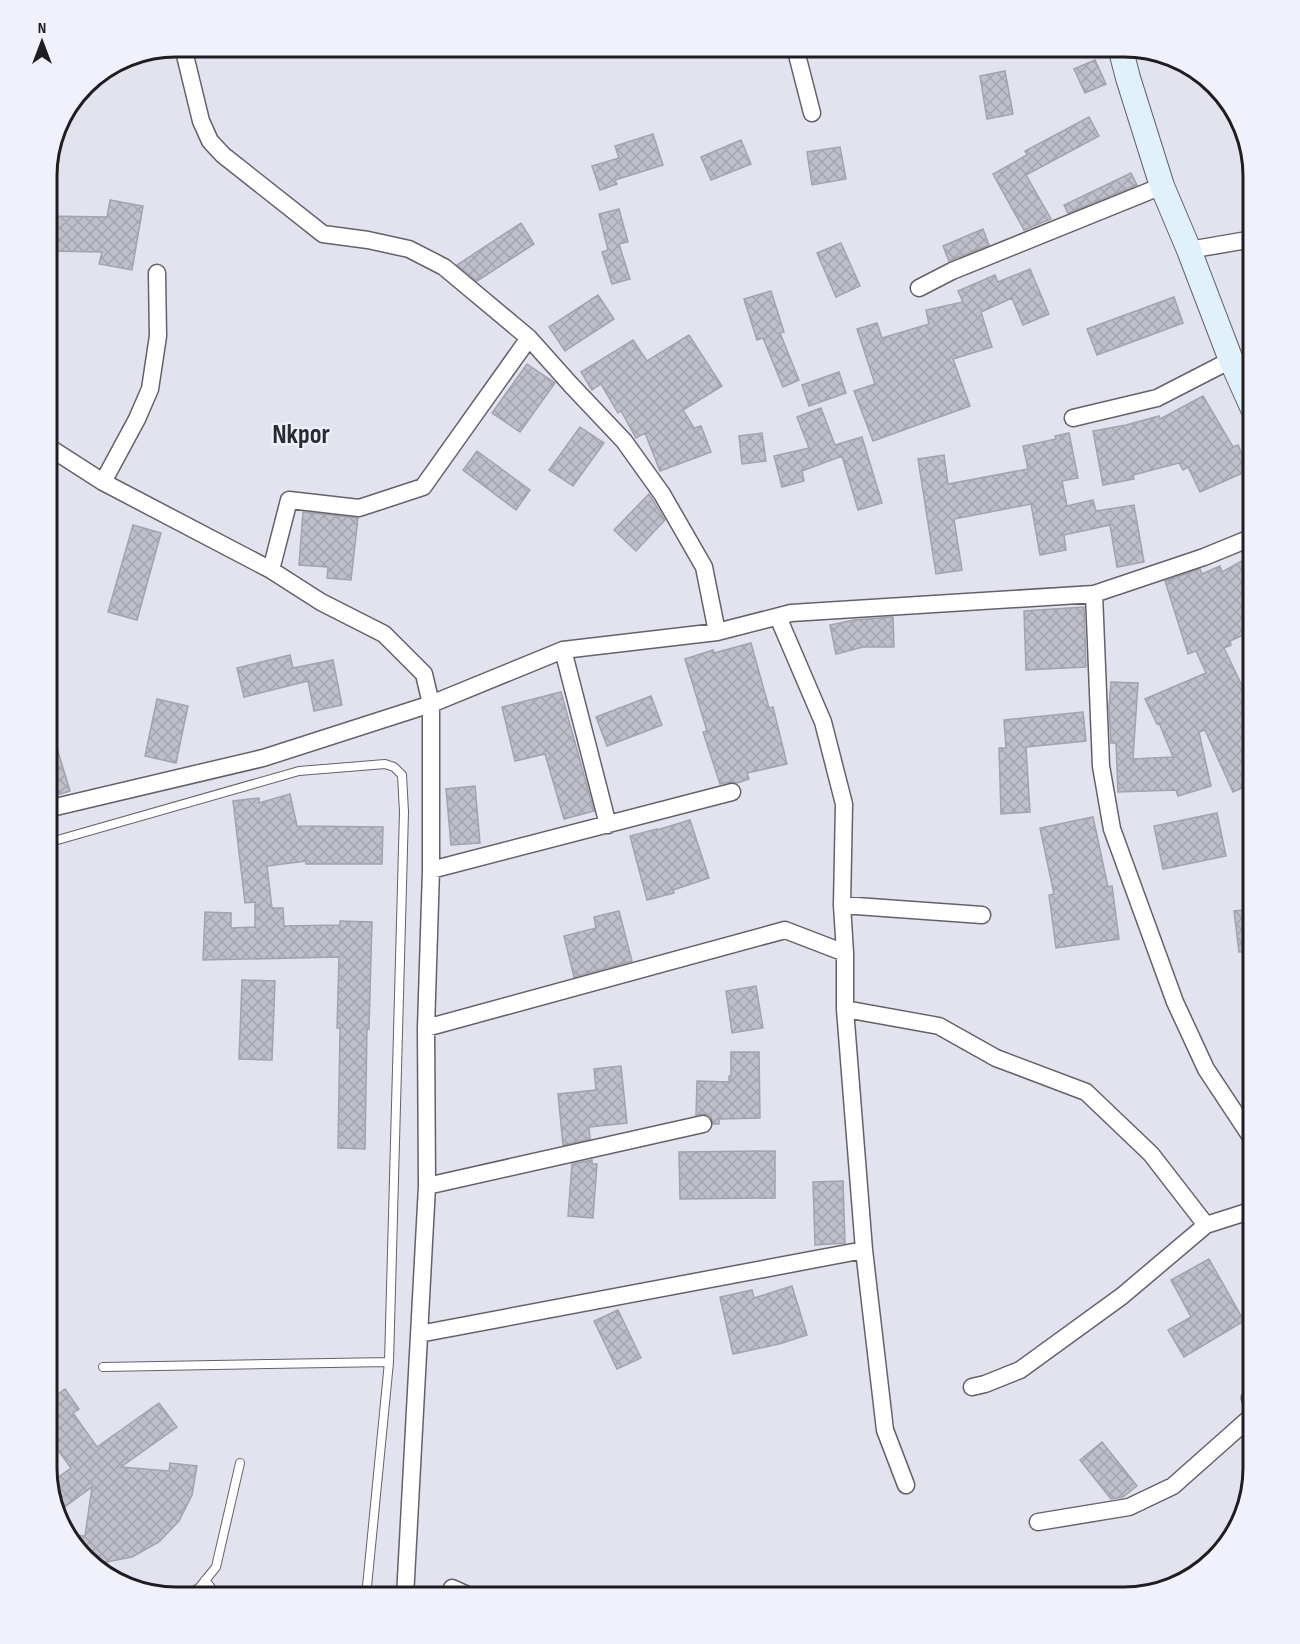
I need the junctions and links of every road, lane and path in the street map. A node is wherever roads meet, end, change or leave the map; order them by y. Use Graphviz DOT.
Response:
graph roads {
  1 [pos="186,57"];
  2 [pos="798,57"];
  3 [pos="1123,57"];
  4 [pos="812,113"];
  5 [pos="1162,186"];
  6 [pos="1243,241"];
  7 [pos="1189,250"];
  8 [pos="157,273"];
  9 [pos="919,288"];
  10 [pos="530,338"];
  11 [pos="1231,360"];
  12 [pos="1243,386"];
  13 [pos="1073,418"];
  14 [pos="57,452"];
  15 [pos="103,482"];
  16 [pos="1243,541"];
  17 [pos="271,570"];
  18 [pos="1094,594"];
  19 [pos="778,617"];
  20 [pos="717,632"];
  21 [pos="563,650"];
  22 [pos="431,704"];
  23 [pos="732,792"];
  24 [pos="57,807"];
  25 [pos="608,825"];
  26 [pos="57,840"];
  27 [pos="431,870"];
  28 [pos="842,905"];
  29 [pos="981,915"];
  30 [pos="845,953"];
  31 [pos="845,1009"];
  32 [pos="426,1028"];
  33 [pos="703,1124"];
  34 [pos="1243,1124"];
  35 [pos="427,1186"];
  36 [pos="1243,1213"];
  37 [pos="1206,1225"];
  38 [pos="864,1250"];
  39 [pos="419,1334"];
  40 [pos="389,1362"];
  41 [pos="104,1367"];
  42 [pos="972,1387"];
  43 [pos="1243,1425"];
  44 [pos="240,1463"];
  45 [pos="906,1485"];
  46 [pos="1038,1522"];
  47 [pos="205,1580"];
  48 [pos="200,1587"];
  49 [pos="210,1587"];
  50 [pos="367,1587"];
  51 [pos="406,1587"];
  1 -- 10 [label="street"];
  2 -- 4 [label="street"];
  3 -- 5 [label="main road"];
  5 -- 7 [label="main road"];
  5 -- 9 [label="street"];
  6 -- 7 [label="street"];
  7 -- 11 [label="main road"];
  8 -- 15 [label="street"];
  10 -- 17 [label="street"];
  10 -- 20 [label="street"];
  11 -- 12 [label="main road"];
  11 -- 13 [label="street"];
  14 -- 15 [label="street"];
  15 -- 17 [label="street"];
  16 -- 18 [label="street"];
  17 -- 22 [label="street"];
  18 -- 19 [label="street"];
  18 -- 34 [label="street"];
  19 -- 20 [label="street"];
  19 -- 28 [label="street"];
  20 -- 21 [label="street"];
  21 -- 22 [label="street"];
  21 -- 25 [label="street"];
  22 -- 24 [label="street"];
  22 -- 27 [label="street"];
  23 -- 25 [label="street"];
  25 -- 27 [label="street"];
  26 -- 40 [label="lane"];
  27 -- 32 [label="street"];
  28 -- 29 [label="street"];
  28 -- 30 [label="street"];
  30 -- 31 [label="street"];
  30 -- 32 [label="street"];
  31 -- 37 [label="street"];
  31 -- 38 [label="street"];
  32 -- 35 [label="street"];
  33 -- 35 [label="street"];
  35 -- 39 [label="street"];
  36 -- 37 [label="street"];
  37 -- 42 [label="street"];
  38 -- 39 [label="street"];
  38 -- 45 [label="street"];
  39 -- 51 [label="street"];
  40 -- 41 [label="lane"];
  40 -- 50 [label="lane"];
  43 -- 46 [label="street"];
  44 -- 47 [label="lane"];
  47 -- 48 [label="lane"];
  47 -- 49 [label="lane"];
}
